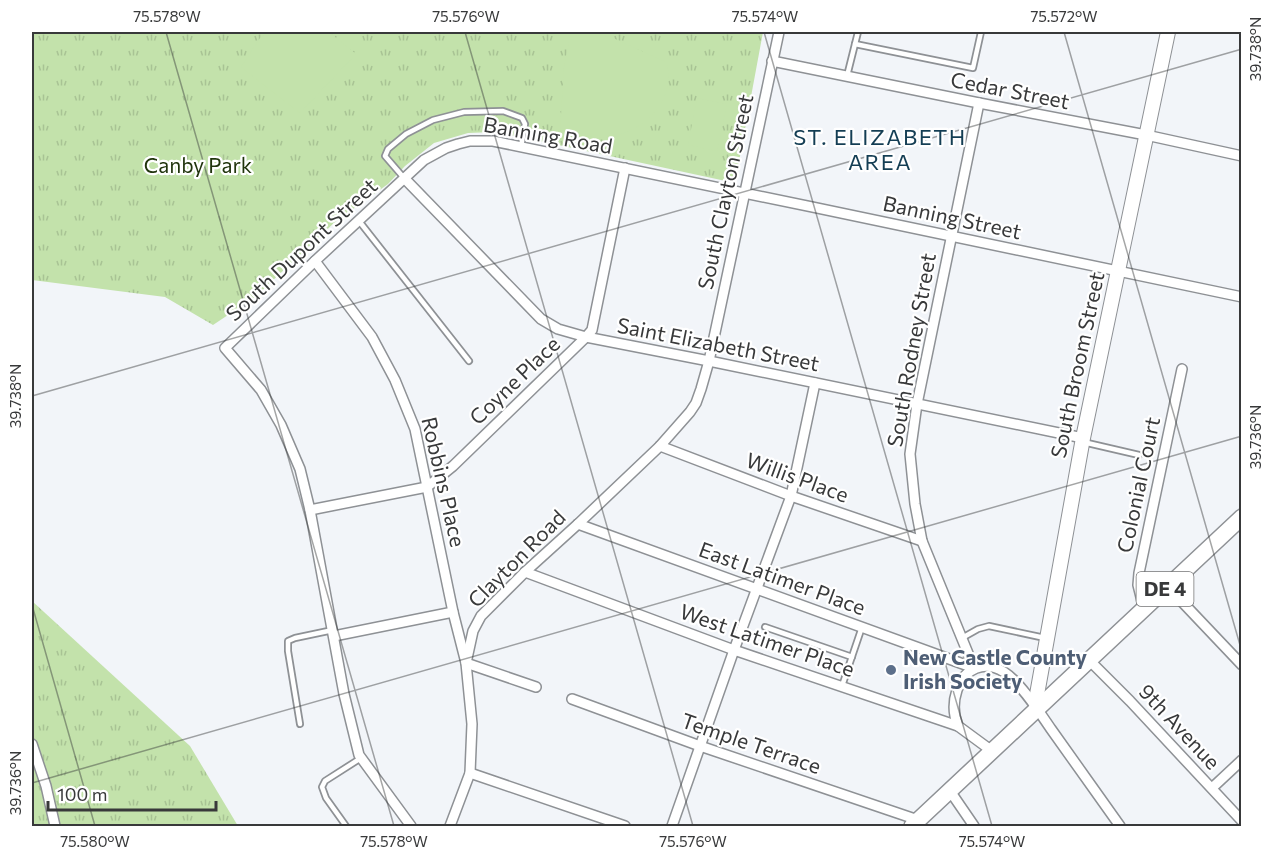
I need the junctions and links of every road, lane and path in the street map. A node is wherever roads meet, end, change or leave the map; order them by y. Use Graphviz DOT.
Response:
graph roads {
  1 [pos="779,32"];
  2 [pos="858,32"];
  3 [pos="981,32"];
  4 [pos="1168,32"];
  5 [pos="855,44"];
  6 [pos="772,61"];
  7 [pos="847,76"];
  8 [pos="979,103"];
  9 [pos="1146,135"];
  10 [pos="521,147"];
  11 [pos="1242,156"];
  12 [pos="625,168"];
  13 [pos="404,178"];
  14 [pos="745,192"];
  15 [pos="359,221"];
  16 [pos="951,237"];
  17 [pos="315,261"];
  18 [pos="1119,271"];
  19 [pos="1242,297"];
  20 [pos="586,337"];
  21 [pos="469,361"];
  22 [pos="708,361"];
  23 [pos="1182,369"];
  24 [pos="815,383"];
  25 [pos="917,404"];
  26 [pos="1083,440"];
  27 [pos="660,446"];
  28 [pos="1139,455"];
  29 [pos="428,487"];
  30 [pos="791,496"];
  31 [pos="310,510"];
  32 [pos="1242,518"];
  33 [pos="578,524"];
  34 [pos="922,541"];
  35 [pos="525,572"];
  36 [pos="1168,586"];
  37 [pos="757,589"];
  38 [pos="1144,609"];
  39 [pos="453,612"];
  40 [pos="765,627"];
  41 [pos="862,627"];
  42 [pos="333,633"];
  43 [pos="962,638"];
  44 [pos="1048,638"];
  45 [pos="734,650"];
  46 [pos="852,657"];
  47 [pos="1089,660"];
  48 [pos="466,663"];
  49 [pos="1242,665"];
  50 [pos="974,668"];
  51 [pos="842,686"];
  52 [pos="536,687"];
  53 [pos="572,699"];
  54 [pos="1037,709"];
  55 [pos="300,724"];
  56 [pos="958,726"];
  57 [pos="32,744"];
  58 [pos="700,746"];
  59 [pos="992,752"];
  60 [pos="360,757"];
  61 [pos="1242,760"];
  62 [pos="470,773"];
  63 [pos="1212,788"];
  64 [pos="950,791"];
  65 [pos="1242,821"];
  66 [pos="915,824"];
  67 [pos="55,826"];
  68 [pos="346,826"];
  69 [pos="411,826"];
  70 [pos="450,826"];
  71 [pos="625,826"];
  72 [pos="672,826"];
  73 [pos="974,826"];
  74 [pos="1120,826"];
  1 -- 6 [label="street, South Clayton Street"];
  2 -- 5 [label="lane"];
  3 -- 5 [label="lane"];
  4 -- 9 [label="street, South Broom Street"];
  5 -- 7 [label="lane"];
  6 -- 7 [label="street, Cedar Street"];
  6 -- 14 [label="street, South Clayton Street"];
  7 -- 8 [label="street, Cedar Street"];
  8 -- 9 [label="street, Cedar Street"];
  8 -- 16 [label="street, South Rodney Street"];
  9 -- 11 [label="street, Cedar Street"];
  9 -- 18 [label="street, South Broom Street"];
  10 -- 12 [label="street, Banning Road"];
  10 -- 13 [label="street, Banning Road"];
  10 -- 13 [label="lane"];
  12 -- 14 [label="street, Banning Street"];
  12 -- 20 [label="street, Coyne Place"];
  13 -- 15 [label="street, South Dupont Street"];
  13 -- 20 [label="street, Saint Elizabeth Street"];
  14 -- 16 [label="street, Banning Street"];
  14 -- 22 [label="street, South Clayton Street"];
  15 -- 17 [label="street, South Dupont Street"];
  15 -- 21 [label="lane"];
  16 -- 18 [label="street, Banning Street"];
  16 -- 25 [label="street, South Rodney Street"];
  17 -- 29 [label="street, Robbins Place"];
  17 -- 31 [label="street, South Dupont Street"];
  18 -- 19 [label="street, Banning Street"];
  18 -- 26 [label="street, South Broom Street"];
  20 -- 22 [label="street, Saint Elizabeth Street"];
  20 -- 29 [label="street, Coyne Place"];
  22 -- 24 [label="street, Saint Elizabeth Street"];
  22 -- 27 [label="street, Clayton Road"];
  23 -- 38 [label="street, Colonial Court"];
  24 -- 25 [label="street, Saint Elizabeth Street"];
  24 -- 30 [label="street"];
  25 -- 26 [label="street, Saint Elizabeth Street"];
  25 -- 34 [label="street, South Rodney Street"];
  26 -- 28 [label="lane"];
  26 -- 44 [label="street, South Broom Street"];
  27 -- 30 [label="street, Willis Place"];
  27 -- 33 [label="street, Clayton Road"];
  29 -- 31 [label="street, Coyne Place"];
  29 -- 39 [label="street, Robbins Place"];
  30 -- 34 [label="street, Willis Place"];
  30 -- 37 [label="street"];
  31 -- 42 [label="street"];
  32 -- 36 [label="main road, DE 4"];
  33 -- 35 [label="street, Clayton Road"];
  33 -- 37 [label="street, East Latimer Place"];
  34 -- 43 [label="street, South Rodney Street"];
  35 -- 45 [label="street, West Latimer Place"];
  35 -- 48 [label="street, Clayton Road"];
  36 -- 38 [label="main road, DE 4"];
  36 -- 49 [label="street"];
  37 -- 41 [label="street, East Latimer Place"];
  37 -- 45 [label="street"];
  38 -- 47 [label="main road, DE 4"];
  39 -- 42 [label="street"];
  39 -- 48 [label="street, Robbins Place"];
  40 -- 46 [label="lane"];
  41 -- 46 [label="lane"];
  41 -- 50 [label="street, East Latimer Place"];
  42 -- 55 [label="lane"];
  42 -- 60 [label="street"];
  43 -- 44 [label="lane"];
  43 -- 50 [label="street, South Rodney Street"];
  44 -- 54 [label="street, South Broom Street"];
  45 -- 51 [label="street, West Latimer Place"];
  45 -- 58 [label="street"];
  46 -- 51 [label="lane"];
  47 -- 54 [label="main road, DE 4"];
  47 -- 63 [label="street, 9th Avenue"];
  48 -- 52 [label="street"];
  48 -- 62 [label="street, Clayton Road"];
  50 -- 54 [label="street"];
  50 -- 56 [label="street"];
  51 -- 56 [label="street, West Latimer Place"];
  53 -- 58 [label="street, Temple Terrace"];
  54 -- 59 [label="main road, DE 4"];
  54 -- 74 [label="street"];
  56 -- 59 [label="street, West Latimer Place"];
  57 -- 67 [label="street"];
  58 -- 66 [label="street, Temple Terrace"];
  58 -- 72 [label="street"];
  59 -- 64 [label="main road, DE 4"];
  60 -- 68 [label="lane"];
  60 -- 69 [label="street"];
  61 -- 63 [label="street"];
  62 -- 70 [label="street, Clayton Road"];
  62 -- 71 [label="street"];
  63 -- 65 [label="street, 9th Avenue"];
  64 -- 66 [label="main road, DE 4"];
  64 -- 73 [label="street"];
}
